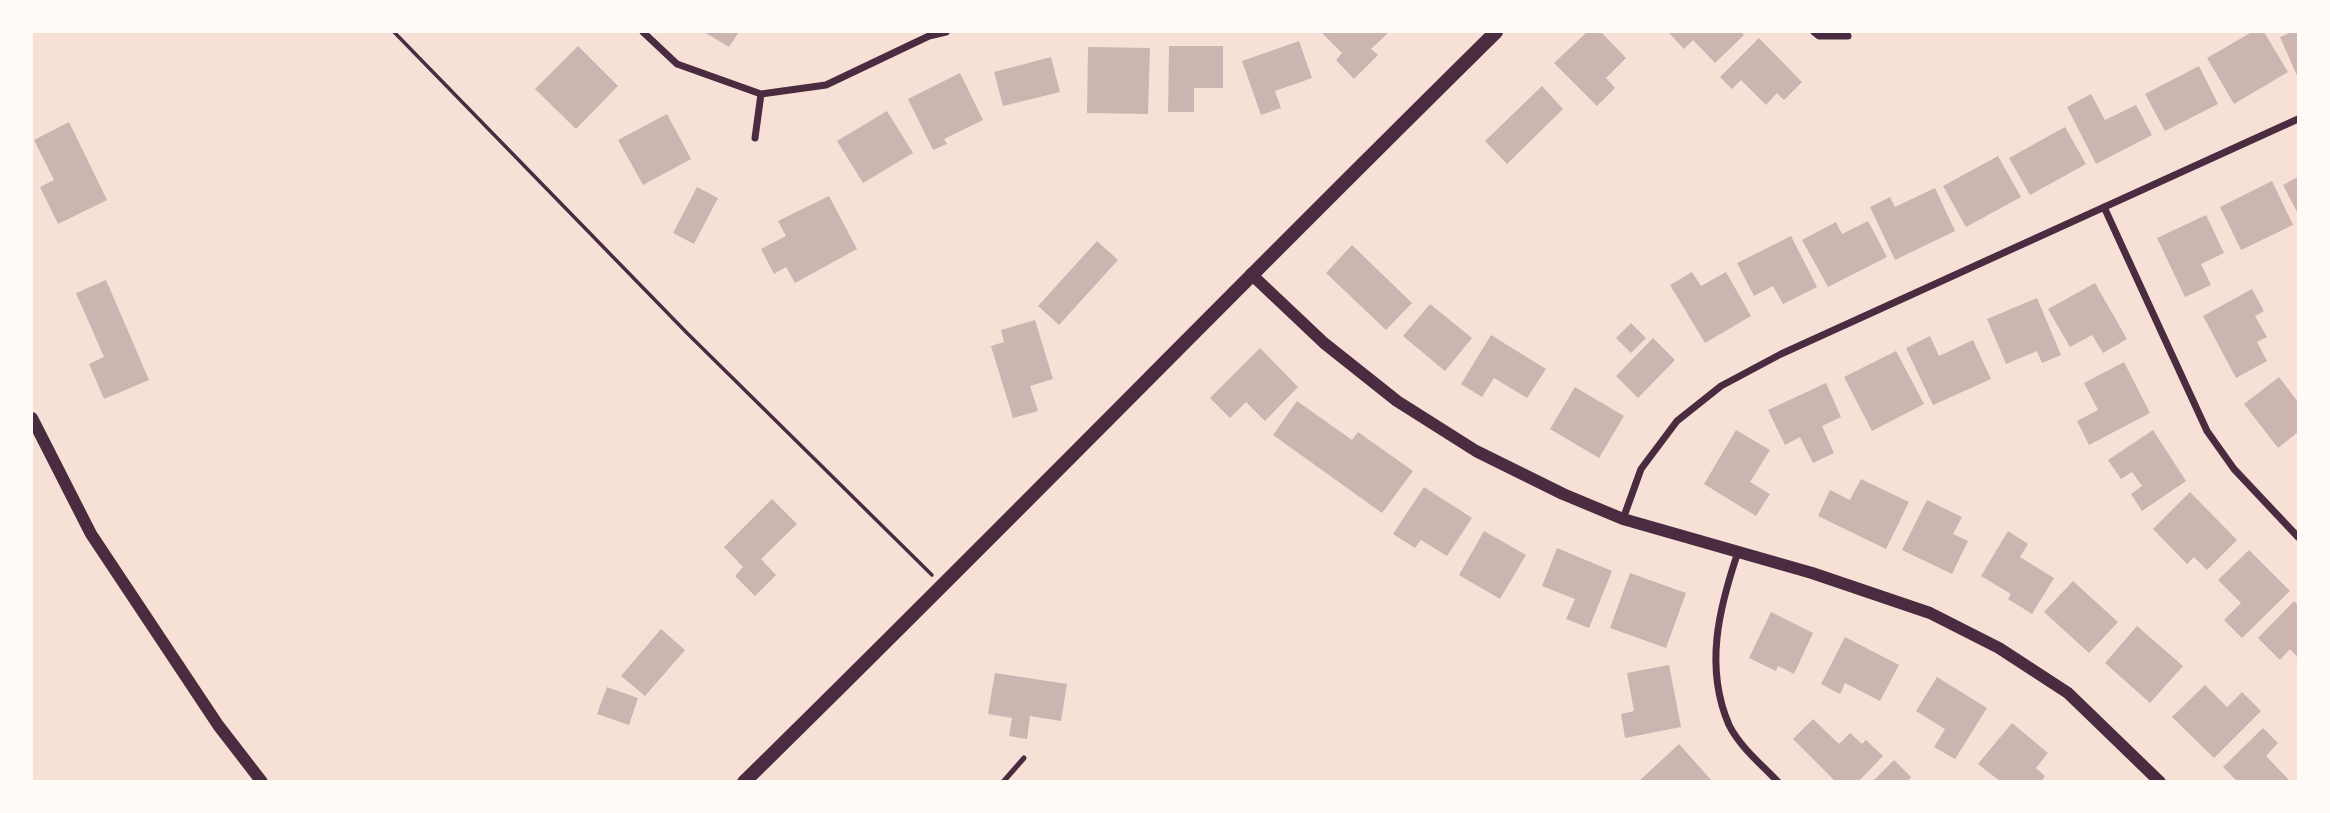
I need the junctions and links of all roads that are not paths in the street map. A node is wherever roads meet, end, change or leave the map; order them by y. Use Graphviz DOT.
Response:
graph roads {
  1 [pos="643,32"];
  2 [pos="946,32"];
  3 [pos="1496,32"];
  4 [pos="1814,32"];
  5 [pos="1848,36"];
  6 [pos="761,94"];
  7 [pos="2298,119"];
  8 [pos="755,138"];
  9 [pos="2104,207"];
  10 [pos="1251,274"];
  11 [pos="32,418"];
  12 [pos="1623,519"];
  13 [pos="2298,537"];
  14 [pos="1738,552"];
  15 [pos="1024,758"];
  16 [pos="261,782"];
  17 [pos="744,782"];
  18 [pos="1003,782"];
  19 [pos="1778,782"];
  20 [pos="2160,782"];
  1 -- 6 [label="street"];
  2 -- 6 [label="street"];
  3 -- 10 [label="main road"];
  4 -- 5 [label="street"];
  6 -- 8 [label="street"];
  7 -- 9 [label="street"];
  9 -- 12 [label="street"];
  9 -- 13 [label="street"];
  10 -- 12 [label="street"];
  10 -- 17 [label="main road"];
  11 -- 16 [label="street"];
  12 -- 14 [label="street"];
  14 -- 19 [label="street"];
  14 -- 20 [label="street"];
  15 -- 18 [label="lane"];
}
